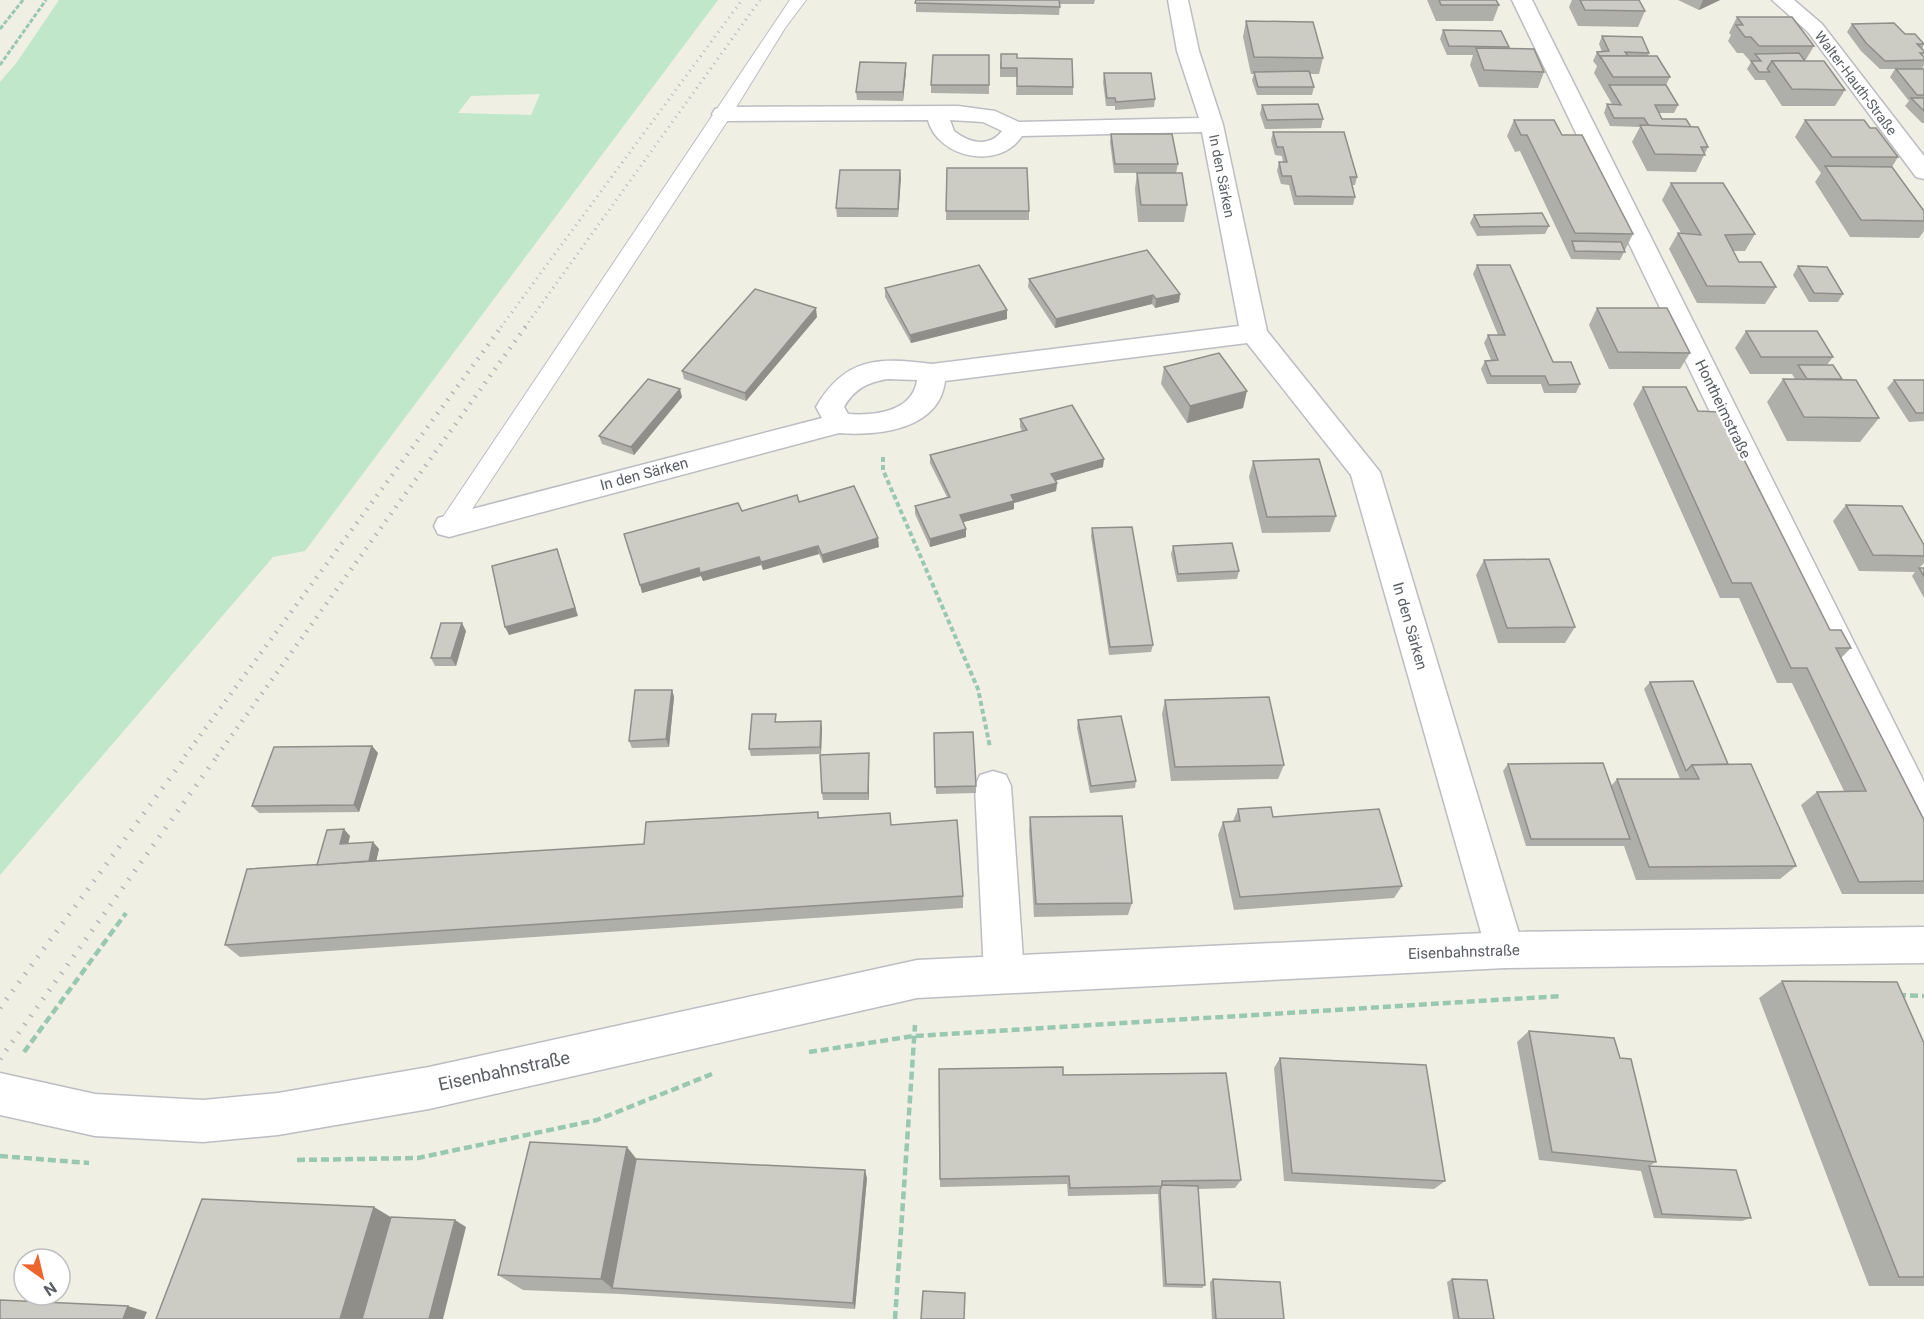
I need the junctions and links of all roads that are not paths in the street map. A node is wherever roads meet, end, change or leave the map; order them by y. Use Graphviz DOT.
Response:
graph roads {
  1 [pos="798,0"];
  2 [pos="1178,0"];
  3 [pos="1522,0"];
  4 [pos="1782,0"];
  5 [pos="937,113"];
  6 [pos="723,114"];
  7 [pos="1212,124"];
  8 [pos="1014,129"];
  9 [pos="1924,172"];
  10 [pos="1254,333"];
  11 [pos="932,373"];
  12 [pos="839,423"];
  13 [pos="448,526"];
  14 [pos="993,786"];
  15 [pos="1924,819"];
  16 [pos="1505,950"];
  17 [pos="1921,951"];
  18 [pos="1004,974"];
  19 [pos="8,1077"];
  1 -- 6 [label="lane"];
  2 -- 7 [label="street, In den Särken"];
  3 -- 15 [label="street, Hontheimstraße"];
  4 -- 9 [label="street, Walter-Hauth-Straße"];
  5 -- 6 [label="street"];
  5 -- 8 [label="street"];
  5 -- 8 [label="street"];
  6 -- 13 [label="lane"];
  7 -- 8 [label="street, In den Särken"];
  7 -- 10 [label="street, In den Särken"];
  10 -- 11 [label="street"];
  10 -- 16 [label="street, In den Särken"];
  11 -- 12 [label="street, In den Särken"];
  11 -- 12 [label="street"];
  12 -- 13 [label="street, In den Särken"];
  14 -- 18 [label="street"];
  16 -- 17 [label="street, Eisenbahnstraße"];
  16 -- 18 [label="street, Eisenbahnstraße"];
  18 -- 19 [label="street, Eisenbahnstraße"];
}
